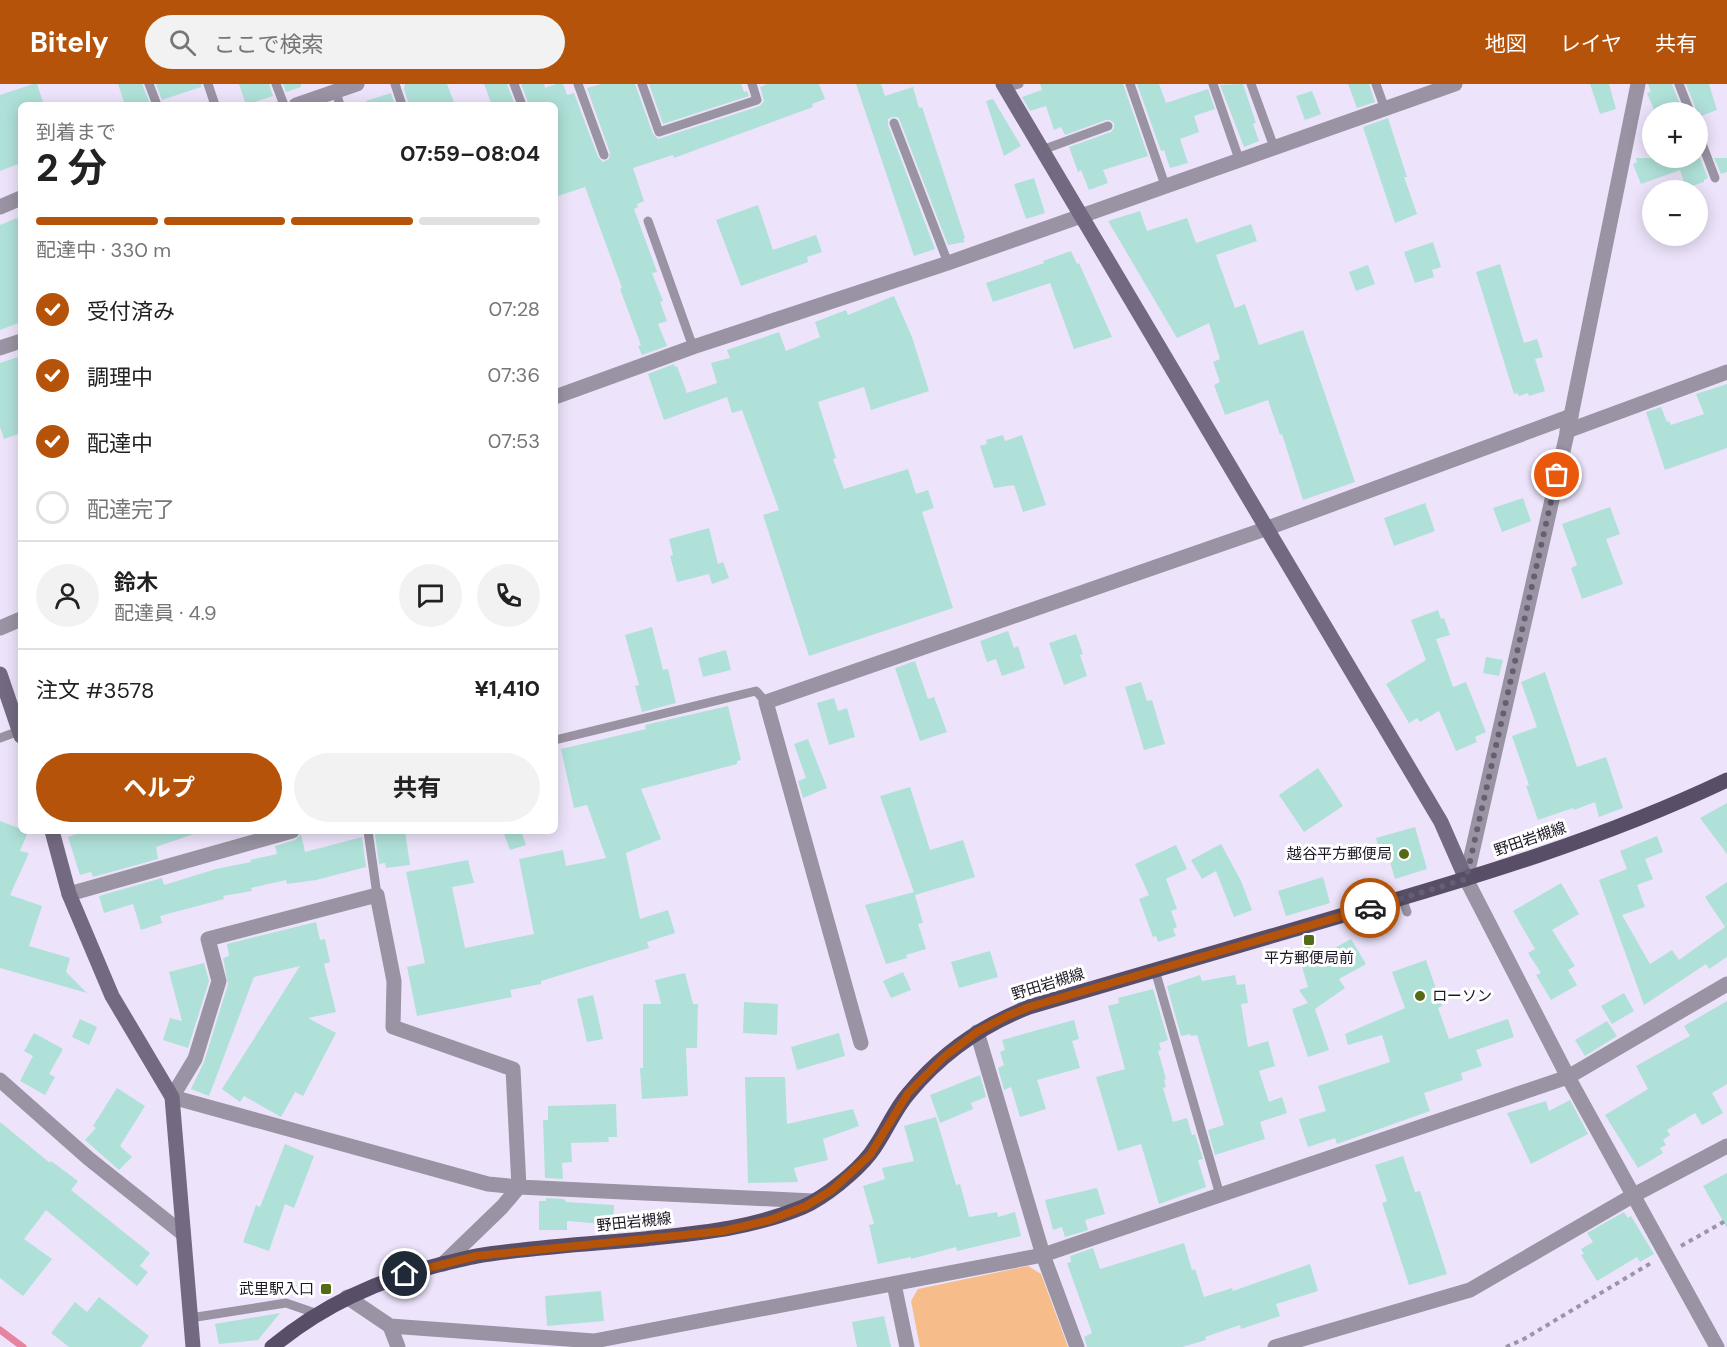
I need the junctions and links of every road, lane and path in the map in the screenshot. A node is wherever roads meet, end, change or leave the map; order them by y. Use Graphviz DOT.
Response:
graph roads {
  1 [pos="149,84"];
  2 [pos="208,84"];
  3 [pos="276,84"];
  4 [pos="357,84"];
  5 [pos="395,84"];
  6 [pos="514,84"];
  7 [pos="578,84"];
  8 [pos="642,84"];
  9 [pos="752,84"];
  10 [pos="1130,84"];
  11 [pos="1213,84"];
  12 [pos="1251,84"];
  13 [pos="1376,84"];
  14 [pos="1455,84"];
  15 [pos="1638,84"];
  16 [pos="1679,84"];
  17 [pos="1009,85"];
  18 [pos="338,98"];
  19 [pos="156,102"];
  20 [pos="214,102"];
  21 [pos="283,102"];
  22 [pos="314,102"];
  23 [pos="401,102"];
  24 [pos="521,102"];
  25 [pos="1686,102"];
  26 [pos="1384,109"];
  27 [pos="894,123"];
  28 [pos="1108,126"];
  29 [pos="1274,147"];
  30 [pos="1042,150"];
  31 [pos="604,155"];
  32 [pos="1239,159"];
  33 [pos="1708,159"];
  34 [pos="1715,178"];
  35 [pos="1165,185"];
  36 [pos="18,199"];
  37 [pos="0,207"];
  38 [pos="1082,215"];
  39 [pos="648,221"];
  40 [pos="948,263"];
  41 [pos="18,342"];
  42 [pos="693,347"];
  43 [pos="0,348"];
  44 [pos="1727,372"];
  45 [pos="558,396"];
  46 [pos="1569,424"];
  47 [pos="1268,528"];
  48 [pos="18,620"];
  49 [pos="0,628"];
  50 [pos="0,674"];
  51 [pos="766,702"];
  52 [pos="18,728"];
  53 [pos="18,734"];
  54 [pos="0,738"];
  55 [pos="558,739"];
  56 [pos="1727,780"];
  57 [pos="53,834"];
  58 [pos="281,834"];
  59 [pos="368,834"];
  60 [pos="1466,879"];
  61 [pos="69,894"];
  62 [pos="377,895"];
  63 [pos="1155,970"];
  64 [pos="1727,984"];
  65 [pos="977,1032"];
  66 [pos="861,1042"];
  67 [pos="1568,1077"];
  68 [pos="0,1080"];
  69 [pos="172,1097"];
  70 [pos="1727,1146"];
  71 [pos="519,1187"];
  72 [pos="1220,1195"];
  73 [pos="1634,1195"];
  74 [pos="813,1201"];
  75 [pos="1727,1220"];
  76 [pos="182,1233"];
  77 [pos="1667,1254"];
  78 [pos="1043,1255"];
  79 [pos="443,1264"];
  80 [pos="894,1284"];
  81 [pos="347,1297"];
  82 [pos="318,1314"];
  83 [pos="190,1318"];
  84 [pos="390,1326"];
  85 [pos="193,1347"];
  86 [pos="272,1347"];
  87 [pos="398,1347"];
  88 [pos="907,1347"];
  89 [pos="1077,1347"];
  90 [pos="1275,1347"];
  91 [pos="1506,1347"];
  92 [pos="1717,1347"];
  1 -- 19 [label="lane"];
  2 -- 20 [label="lane"];
  3 -- 21 [label="lane"];
  4 -- 18 [label="street"];
  5 -- 23 [label="lane"];
  6 -- 24 [label="lane"];
  7 -- 31 [label="lane"];
  8 -- 9 [label="lane"];
  10 -- 35 [label="lane"];
  11 -- 32 [label="lane"];
  12 -- 29 [label="lane"];
  13 -- 26 [label="lane"];
  14 -- 26 [label="street"];
  15 -- 46 [label="street"];
  16 -- 25 [label="lane"];
  17 -- 30 [label="street"];
  18 -- 22 [label="street"];
  26 -- 29 [label="street"];
  27 -- 40 [label="lane"];
  28 -- 30 [label="lane"];
  29 -- 32 [label="street"];
  30 -- 38 [label="street"];
  32 -- 35 [label="street"];
  33 -- 34 [label="lane"];
  35 -- 38 [label="street"];
  36 -- 37 [label="street"];
  38 -- 40 [label="street"];
  38 -- 47 [label="street"];
  39 -- 42 [label="lane"];
  40 -- 42 [label="street"];
  41 -- 43 [label="street"];
  42 -- 45 [label="street"];
  44 -- 46 [label="street"];
  46 -- 47 [label="street"];
  46 -- 60 [label="street"];
  47 -- 51 [label="street"];
  47 -- 60 [label="street"];
  48 -- 49 [label="street"];
  50 -- 52 [label="street"];
  51 -- 55 [label="lane"];
  51 -- 66 [label="street"];
  53 -- 54 [label="lane"];
  56 -- 60 [label="main road, 野田岩槻線"];
  57 -- 61 [label="street"];
  58 -- 61 [label="street"];
  59 -- 62 [label="lane"];
  60 -- 63 [label="main road, 野田岩槻線"];
  60 -- 67 [label="street"];
  61 -- 69 [label="street"];
  62 -- 69 [label="street"];
  62 -- 71 [label="street"];
  63 -- 65 [label="main road, 野田岩槻線"];
  63 -- 72 [label="lane"];
  64 -- 67 [label="street"];
  65 -- 74 [label="main road, 野田岩槻線"];
  65 -- 78 [label="street"];
  67 -- 72 [label="street"];
  67 -- 73 [label="street"];
  68 -- 76 [label="street"];
  69 -- 71 [label="street"];
  69 -- 76 [label="street"];
  70 -- 73 [label="street"];
  71 -- 74 [label="street"];
  71 -- 79 [label="street"];
  72 -- 78 [label="street"];
  73 -- 77 [label="street"];
  73 -- 90 [label="street"];
  74 -- 79 [label="main road, 野田岩槻線"];
  75 -- 77 [label="path"];
  76 -- 83 [label="street"];
  77 -- 91 [label="path"];
  77 -- 92 [label="street"];
  78 -- 80 [label="street"];
  78 -- 89 [label="street"];
  79 -- 81 [label="main road, 野田岩槻線"];
  80 -- 84 [label="street"];
  80 -- 88 [label="street"];
  81 -- 82 [label="main road, 野田岩槻線"];
  81 -- 84 [label="street"];
  82 -- 83 [label="lane"];
  82 -- 86 [label="main road, 野田岩槻線"];
  83 -- 85 [label="street"];
  84 -- 87 [label="street"];
}
